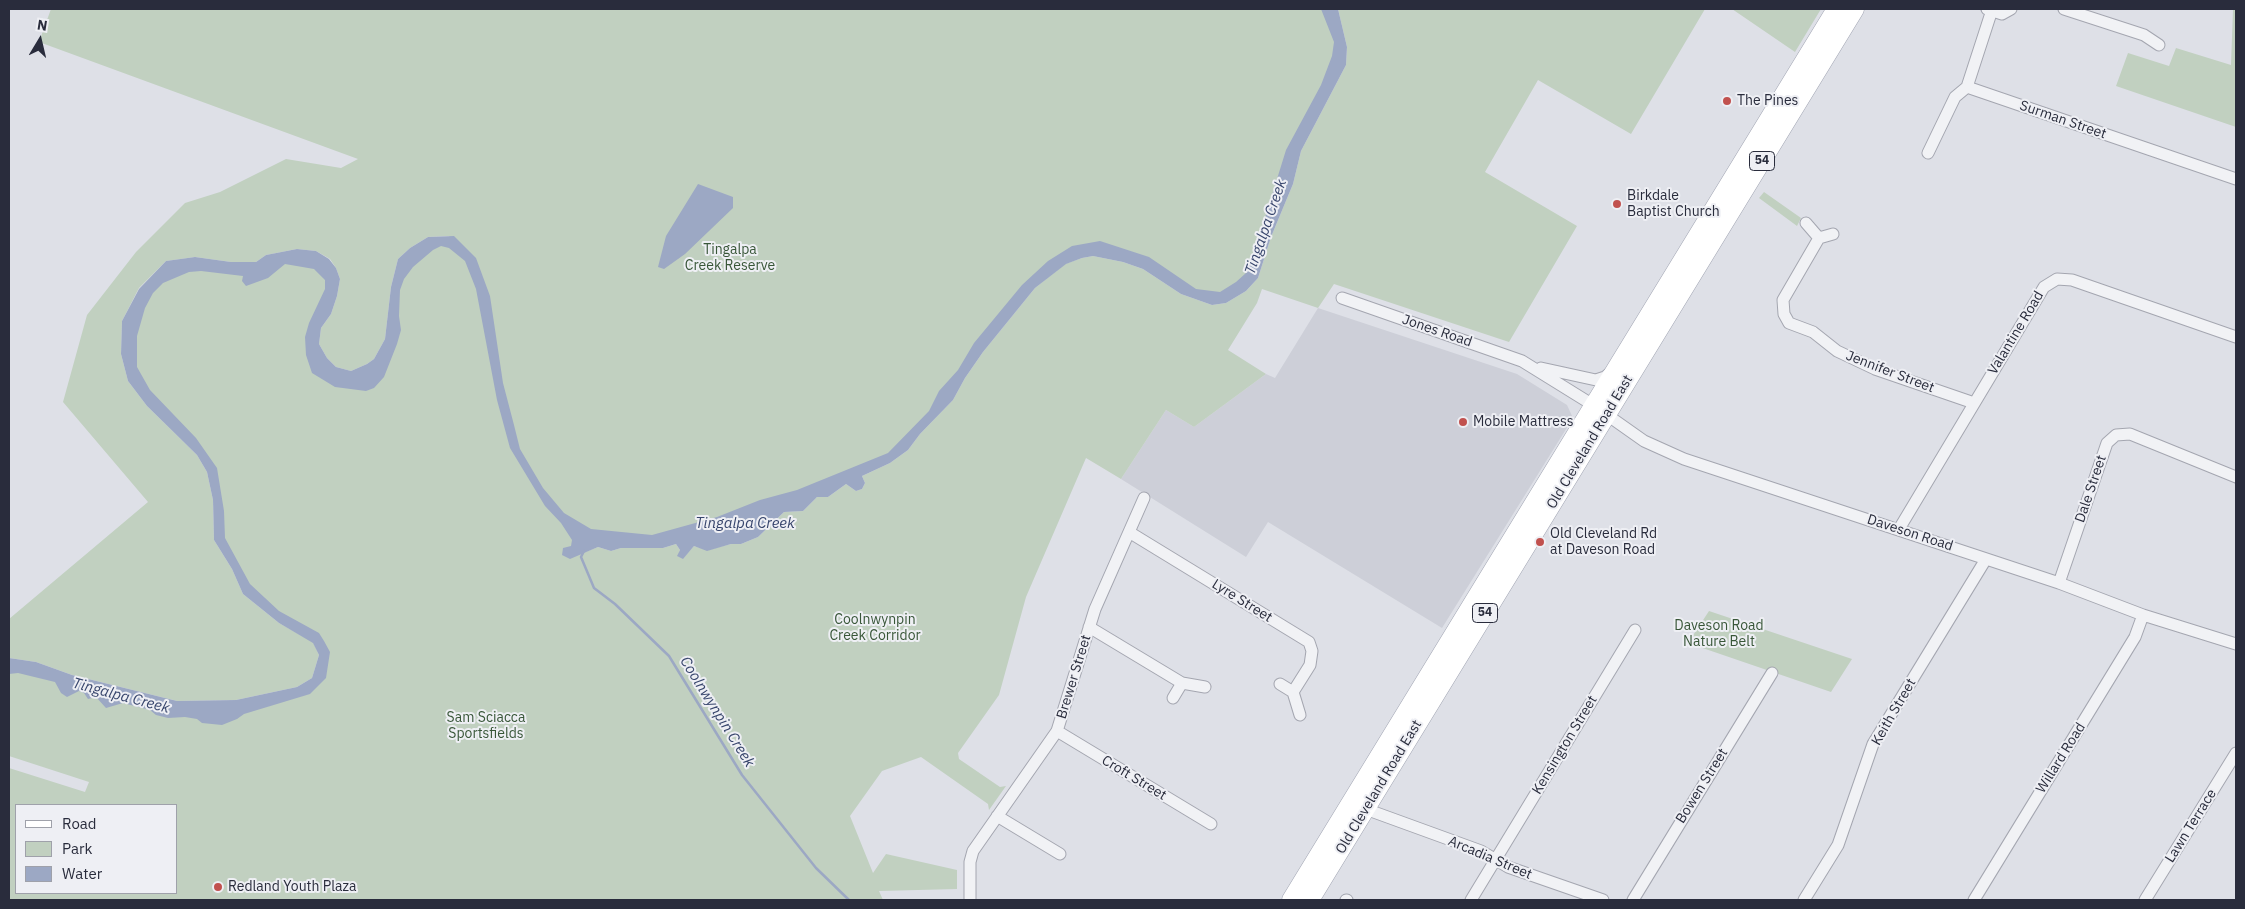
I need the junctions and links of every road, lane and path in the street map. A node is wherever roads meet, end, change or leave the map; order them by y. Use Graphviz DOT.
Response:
graph roads {
  1 [pos="1836,9"];
  2 [pos="1855,9"];
  3 [pos="2064,9"];
  4 [pos="1998,10"];
  5 [pos="2159,45"];
  6 [pos="1967,87"];
  7 [pos="1928,153"];
  8 [pos="2236,179"];
  9 [pos="1806,223"];
  10 [pos="1833,234"];
  11 [pos="1819,238"];
  12 [pos="1342,298"];
  13 [pos="2236,336"];
  14 [pos="1532,366"];
  15 [pos="1616,368"];
  16 [pos="1974,403"];
  17 [pos="1600,411"];
  18 [pos="2236,477"];
  19 [pos="1144,498"];
  20 [pos="1899,529"];
  21 [pos="1129,532"];
  22 [pos="1986,559"];
  23 [pos="2059,583"];
  24 [pos="2143,615"];
  25 [pos="1089,627"];
  26 [pos="1635,630"];
  27 [pos="2236,644"];
  28 [pos="1772,673"];
  29 [pos="1182,683"];
  30 [pos="1280,684"];
  31 [pos="1205,687"];
  32 [pos="1293,692"];
  33 [pos="1173,698"];
  34 [pos="1300,715"];
  35 [pos="1057,731"];
  36 [pos="2236,752"];
  37 [pos="1358,806"];
  38 [pos="997,816"];
  39 [pos="1211,824"];
  40 [pos="1060,854"];
  41 [pos="1497,860"];
  42 [pos="970,900"];
  43 [pos="1291,900"];
  44 [pos="1310,900"];
  45 [pos="1471,900"];
  46 [pos="1603,900"];
  47 [pos="1633,900"];
  48 [pos="1804,900"];
  49 [pos="1974,900"];
  50 [pos="2145,900"];
  1 -- 15 [label="main road, Old Cleveland Road East / 54"];
  2 -- 17 [label="main road, Old Cleveland Road East / 54"];
  3 -- 5 [label="street"];
  4 -- 6 [label="street"];
  6 -- 7 [label="street"];
  6 -- 8 [label="street, Surman Street"];
  9 -- 11 [label="street"];
  10 -- 11 [label="street"];
  11 -- 16 [label="street, Jennifer Street"];
  12 -- 14 [label="street, Jones Road"];
  13 -- 16 [label="street, Valantine Road"];
  14 -- 15 [label="street, Jones Road"];
  14 -- 17 [label="street, Jones Road"];
  15 -- 17 [label="main road, Old Cleveland Road East / 54"];
  16 -- 20 [label="street, Valantine Road"];
  17 -- 20 [label="street, Daveson Road"];
  17 -- 37 [label="main road, Old Cleveland Road East / 54"];
  18 -- 23 [label="street, Dale Street"];
  19 -- 21 [label="street, Brewer Street"];
  20 -- 22 [label="street, Daveson Road"];
  21 -- 25 [label="street, Brewer Street"];
  21 -- 32 [label="street, Lyre Street"];
  22 -- 23 [label="street, Daveson Road"];
  22 -- 48 [label="street, Keith Street"];
  23 -- 24 [label="street, Daveson Road"];
  24 -- 27 [label="street, Daveson Road"];
  24 -- 49 [label="street, Willard Road"];
  25 -- 29 [label="street"];
  25 -- 35 [label="street, Brewer Street"];
  26 -- 41 [label="street, Kensington Street"];
  28 -- 47 [label="street, Bowen Street"];
  29 -- 31 [label="street"];
  29 -- 33 [label="street"];
  30 -- 32 [label="street"];
  32 -- 34 [label="street"];
  35 -- 38 [label="street, Brewer Street"];
  35 -- 39 [label="street, Croft Street"];
  36 -- 50 [label="street, Lawn Terrace"];
  37 -- 41 [label="street, Arcadia Street"];
  37 -- 43 [label="main road, Old Cleveland Road East / 54"];
  37 -- 44 [label="main road, Old Cleveland Road East / 54"];
  38 -- 40 [label="street"];
  38 -- 42 [label="street, Brewer Street"];
  41 -- 45 [label="street, Kensington Street"];
  41 -- 46 [label="street, Arcadia Street"];
}
